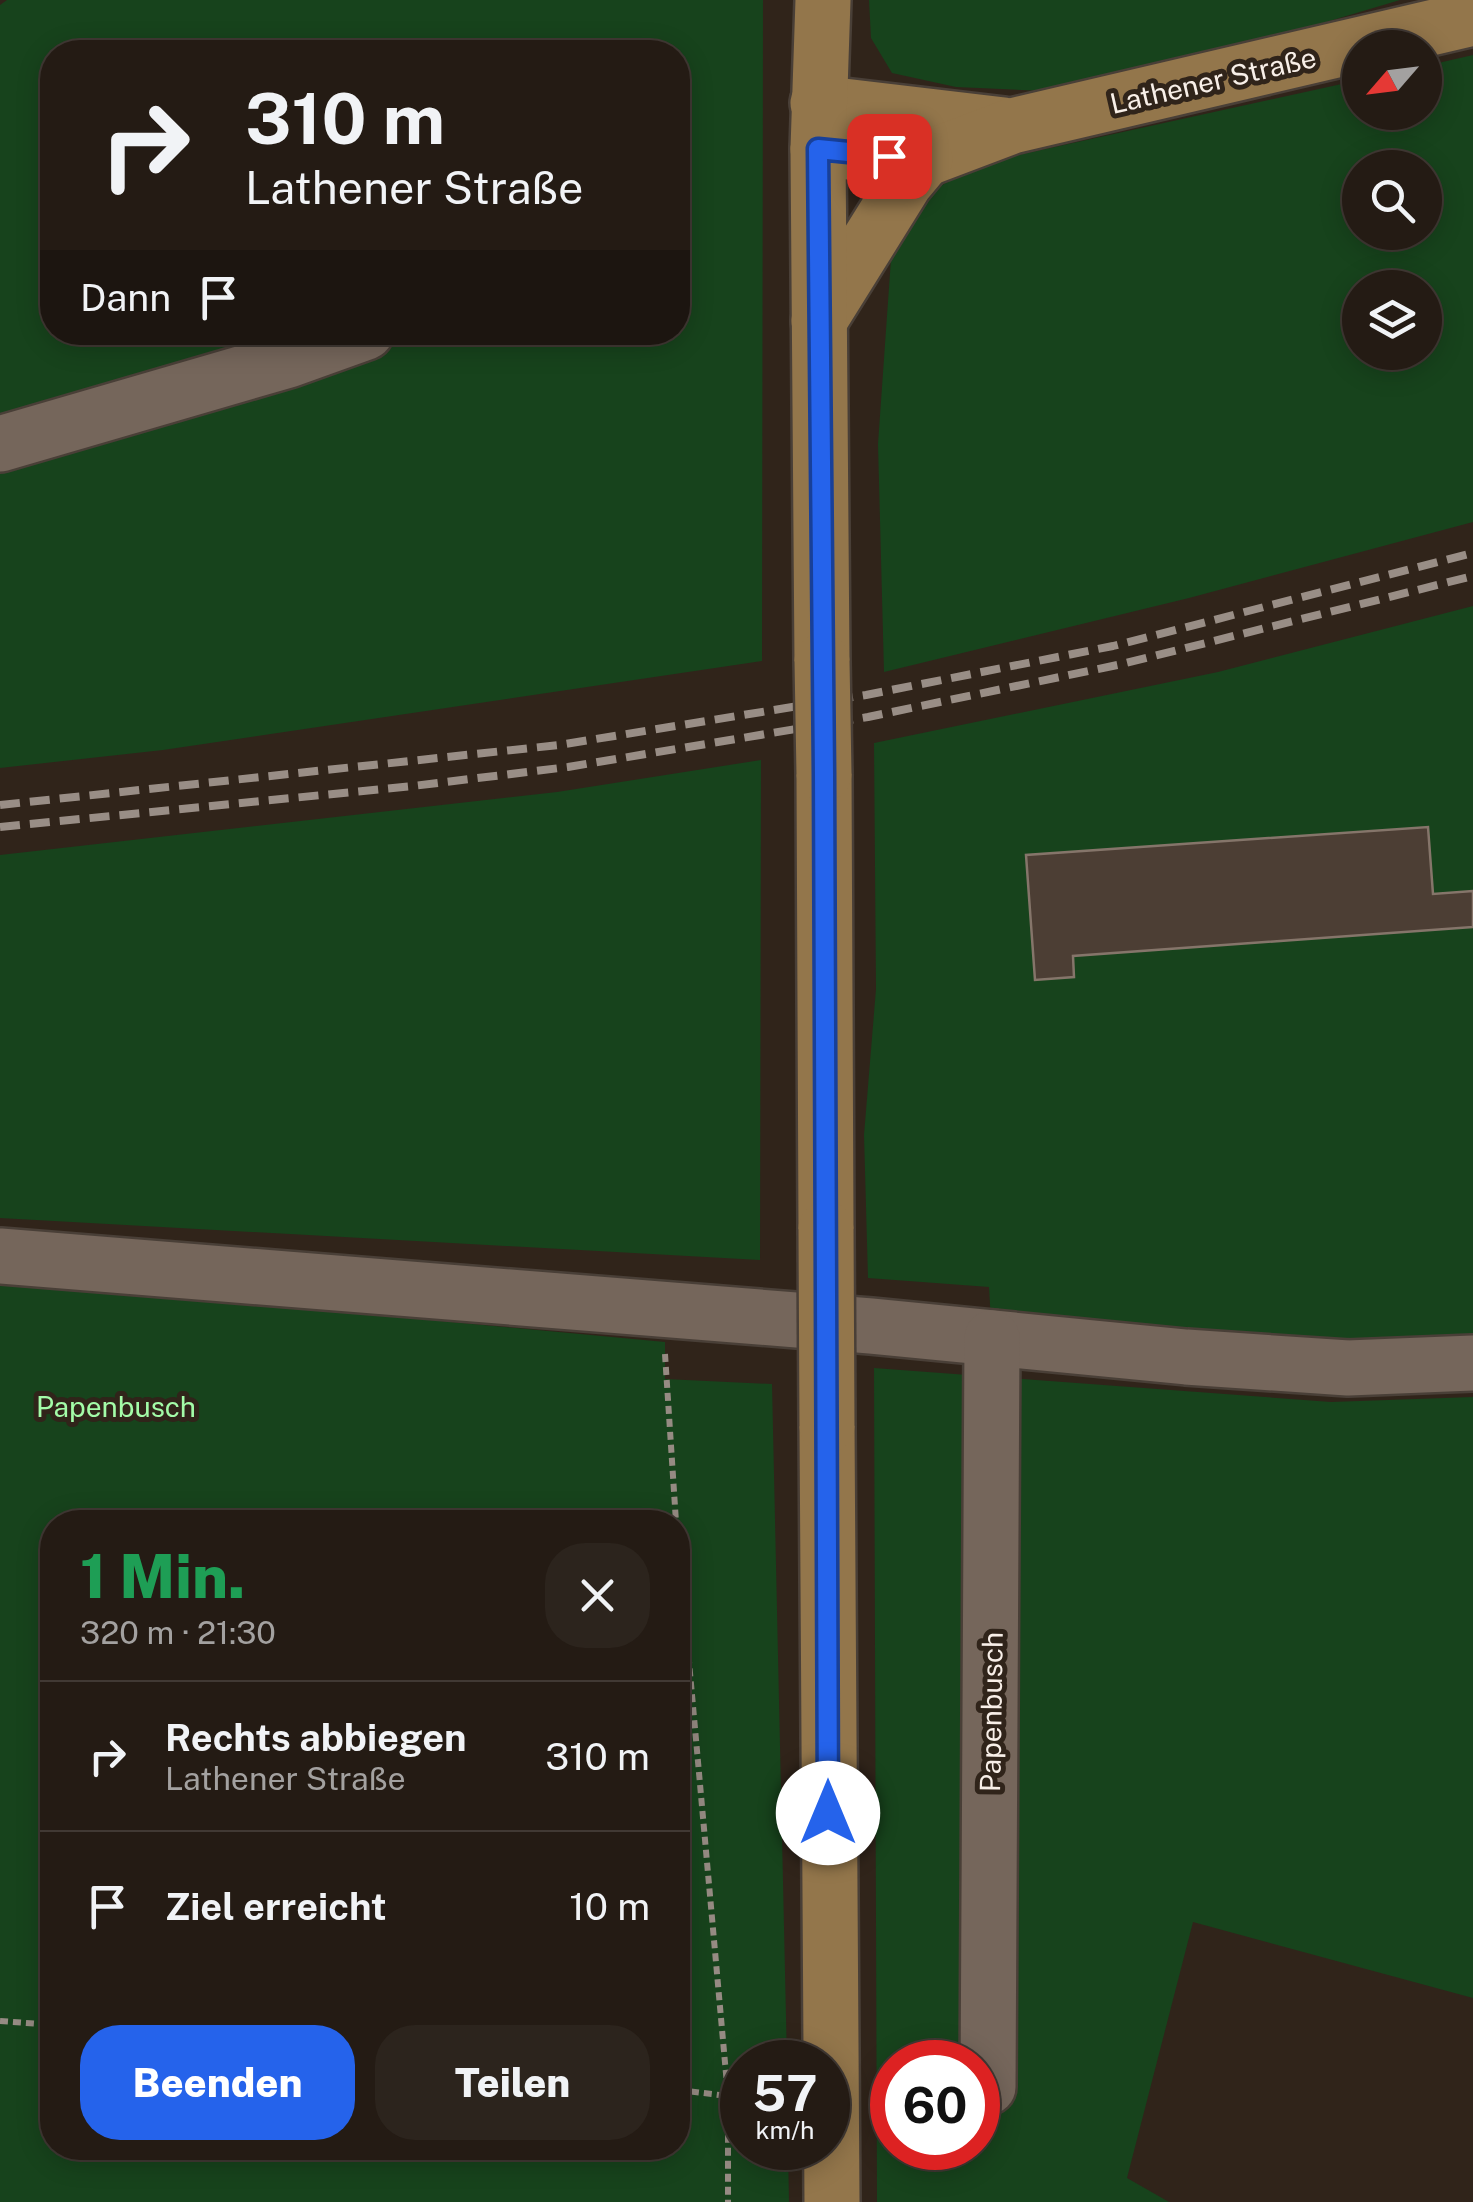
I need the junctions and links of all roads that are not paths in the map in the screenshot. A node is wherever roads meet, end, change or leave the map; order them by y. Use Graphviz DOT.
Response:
graph roads {
  1 [pos="823,0"];
  2 [pos="1473,18"];
  3 [pos="818,126"];
  4 [pos="1012,126"];
  5 [pos="925,158"];
  6 [pos="819,321"];
  7 [pos="330,345"];
  8 [pos="0,444"];
  9 [pos="0,1256"];
  10 [pos="992,1338"];
  11 [pos="1473,1363"];
  12 [pos="988,2040"];
  13 [pos="832,2202"];
  1 -- 3 [label="main road"];
  2 -- 4 [label="main road, Lathener Straße"];
  3 -- 4 [label="main road, Lathener Straße"];
  3 -- 5 [label="main road, Lathener Straße"];
  3 -- 6 [label="main road"];
  4 -- 5 [label="main road, Lathener Straße"];
  5 -- 6 [label="main road"];
  6 -- 13 [label="main road, bridge"];
  7 -- 8 [label="street"];
  9 -- 10 [label="street"];
  10 -- 11 [label="street"];
  10 -- 12 [label="street, Papenbusch"];
}
